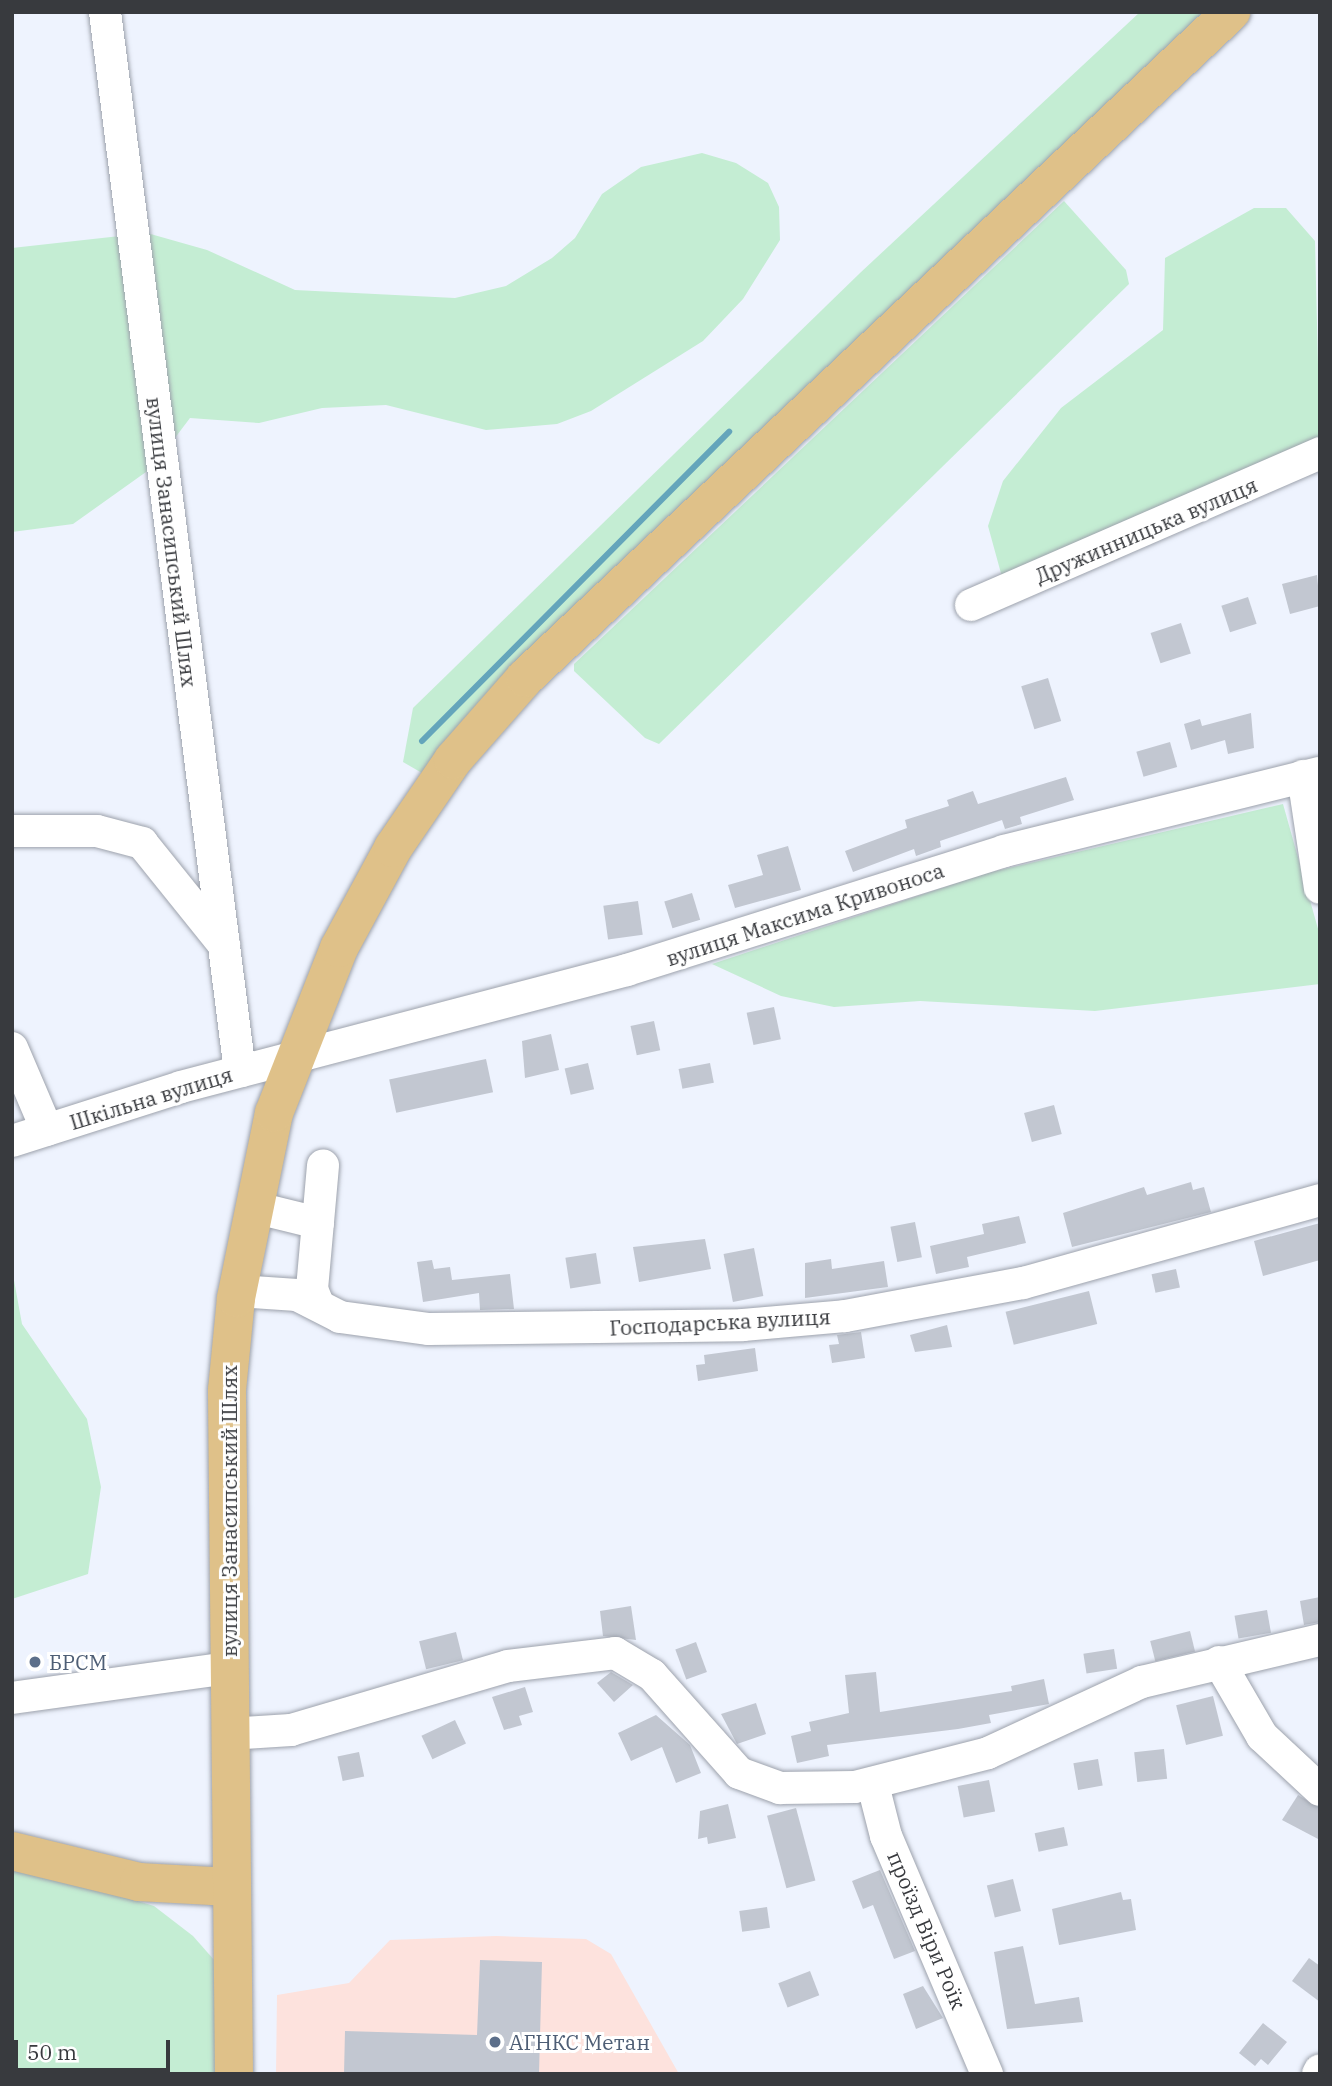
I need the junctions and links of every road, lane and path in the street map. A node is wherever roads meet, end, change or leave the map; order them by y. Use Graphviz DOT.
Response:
graph roads {
  1 [pos="105,12"];
  2 [pos="1231,12"];
  3 [pos="1320,453"];
  4 [pos="971,605"];
  5 [pos="1311,775"];
  6 [pos="12,831"];
  7 [pos="1320,888"];
  8 [pos="224,945"];
  9 [pos="12,1048"];
  10 [pos="291,1057"];
  11 [pos="240,1071"];
  12 [pos="47,1130"];
  13 [pos="12,1141"];
  14 [pos="323,1165"];
  15 [pos="1320,1200"];
  16 [pos="253,1207"];
  17 [pos="318,1223"];
  18 [pos="237,1291"];
  19 [pos="318,1304"];
  20 [pos="1320,1640"];
  21 [pos="1219,1662"];
  22 [pos="228,1668"];
  23 [pos="12,1698"];
  24 [pos="228,1734"];
  25 [pos="873,1785"];
  26 [pos="1320,1790"];
  27 [pos="12,1851"];
  28 [pos="230,1888"];
  29 [pos="233,2074"];
  30 [pos="987,2074"];
  1 -- 8 [label="street, вулиця Занасипський Шлях"];
  2 -- 10 [label="main road, вулиця Занасипський Шлях"];
  3 -- 4 [label="street, Дружинницька вулиця"];
  5 -- 7 [label="street"];
  5 -- 10 [label="street, вулиця Максима Кривоноса"];
  6 -- 8 [label="street"];
  8 -- 11 [label="street, вулиця Занасипський Шлях"];
  9 -- 12 [label="street"];
  10 -- 11 [label="street, Шкільна вулиця"];
  10 -- 16 [label="main road, вулиця Занасипський Шлях"];
  11 -- 12 [label="street, Шкільна вулиця"];
  12 -- 13 [label="street, Шкільна вулиця"];
  14 -- 17 [label="street"];
  15 -- 19 [label="street, Господарська вулиця"];
  16 -- 17 [label="street"];
  16 -- 18 [label="main road, вулиця Занасипський Шлях"];
  17 -- 19 [label="street"];
  18 -- 19 [label="street, Господарська вулиця"];
  18 -- 22 [label="main road, вулиця Занасипський Шлях"];
  20 -- 21 [label="street"];
  21 -- 25 [label="street"];
  21 -- 26 [label="street"];
  22 -- 23 [label="street"];
  22 -- 24 [label="main road, вулиця Занасипський Шлях"];
  24 -- 25 [label="street"];
  24 -- 28 [label="main road, вулиця Занасипський Шлях"];
  25 -- 30 [label="street, проїзд Віри Роїк"];
  27 -- 28 [label="main road"];
  28 -- 29 [label="main road, вулиця Занасипський Шлях"];
}
